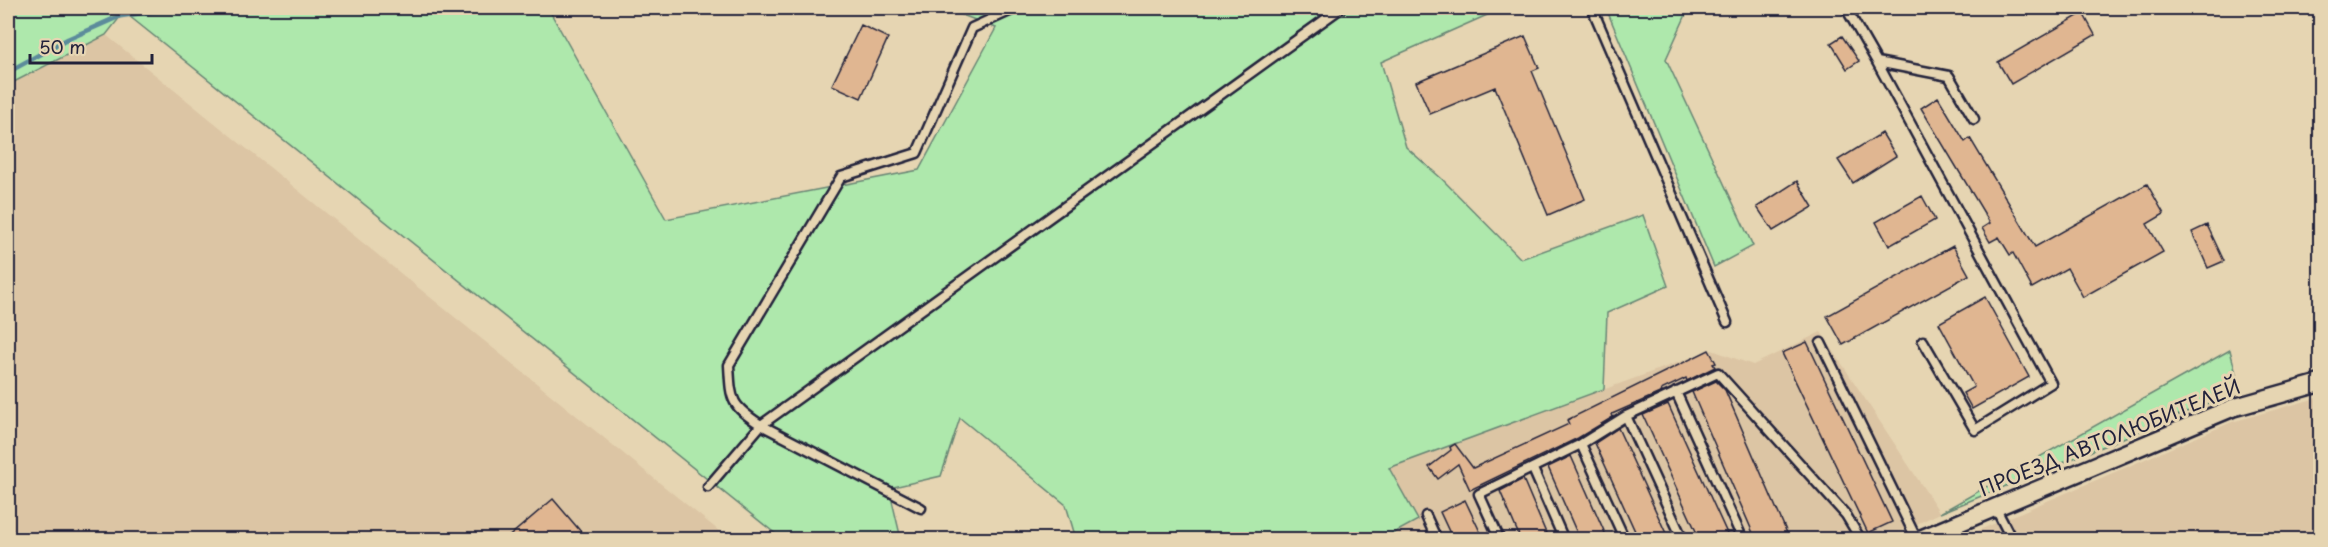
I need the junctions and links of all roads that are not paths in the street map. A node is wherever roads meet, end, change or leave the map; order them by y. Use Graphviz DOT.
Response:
graph roads {
  1 [pos="1012,8"];
  2 [pos="1341,8"];
  3 [pos="1592,8"];
  4 [pos="1846,8"];
  5 [pos="1877,62"];
  6 [pos="1974,119"];
  7 [pos="1727,322"];
  8 [pos="1923,341"];
  9 [pos="1821,343"];
  10 [pos="2320,383"];
  11 [pos="1676,392"];
  12 [pos="1626,416"];
  13 [pos="760,425"];
  14 [pos="1581,444"];
  15 [pos="1533,469"];
  16 [pos="708,487"];
  17 [pos="1995,507"];
  18 [pos="921,508"];
  19 [pos="1426,516"];
  20 [pos="1437,540"];
  21 [pos="1500,540"];
  22 [pos="1564,540"];
  23 [pos="1624,540"];
  24 [pos="1683,540"];
  25 [pos="1743,540"];
  26 [pos="1862,540"];
  27 [pos="1918,540"];
  28 [pos="2012,540"];
  1 -- 13 [label="lane"];
  2 -- 13 [label="lane"];
  3 -- 7 [label="lane"];
  4 -- 5 [label="lane"];
  5 -- 6 [label="lane"];
  5 -- 8 [label="lane"];
  9 -- 27 [label="lane"];
  10 -- 17 [label="street, ПРОЕЗД АВТОЛЮБИТЕЛЕЙ"];
  11 -- 12 [label="lane"];
  11 -- 25 [label="lane"];
  11 -- 26 [label="lane"];
  12 -- 14 [label="lane"];
  12 -- 24 [label="lane"];
  13 -- 16 [label="lane"];
  13 -- 18 [label="lane"];
  14 -- 15 [label="lane"];
  14 -- 23 [label="lane"];
  15 -- 21 [label="lane"];
  15 -- 22 [label="lane"];
  17 -- 27 [label="street, ПРОЕЗД АВТОЛЮБИТЕЛЕЙ"];
  17 -- 28 [label="lane"];
  19 -- 20 [label="lane"];
}
